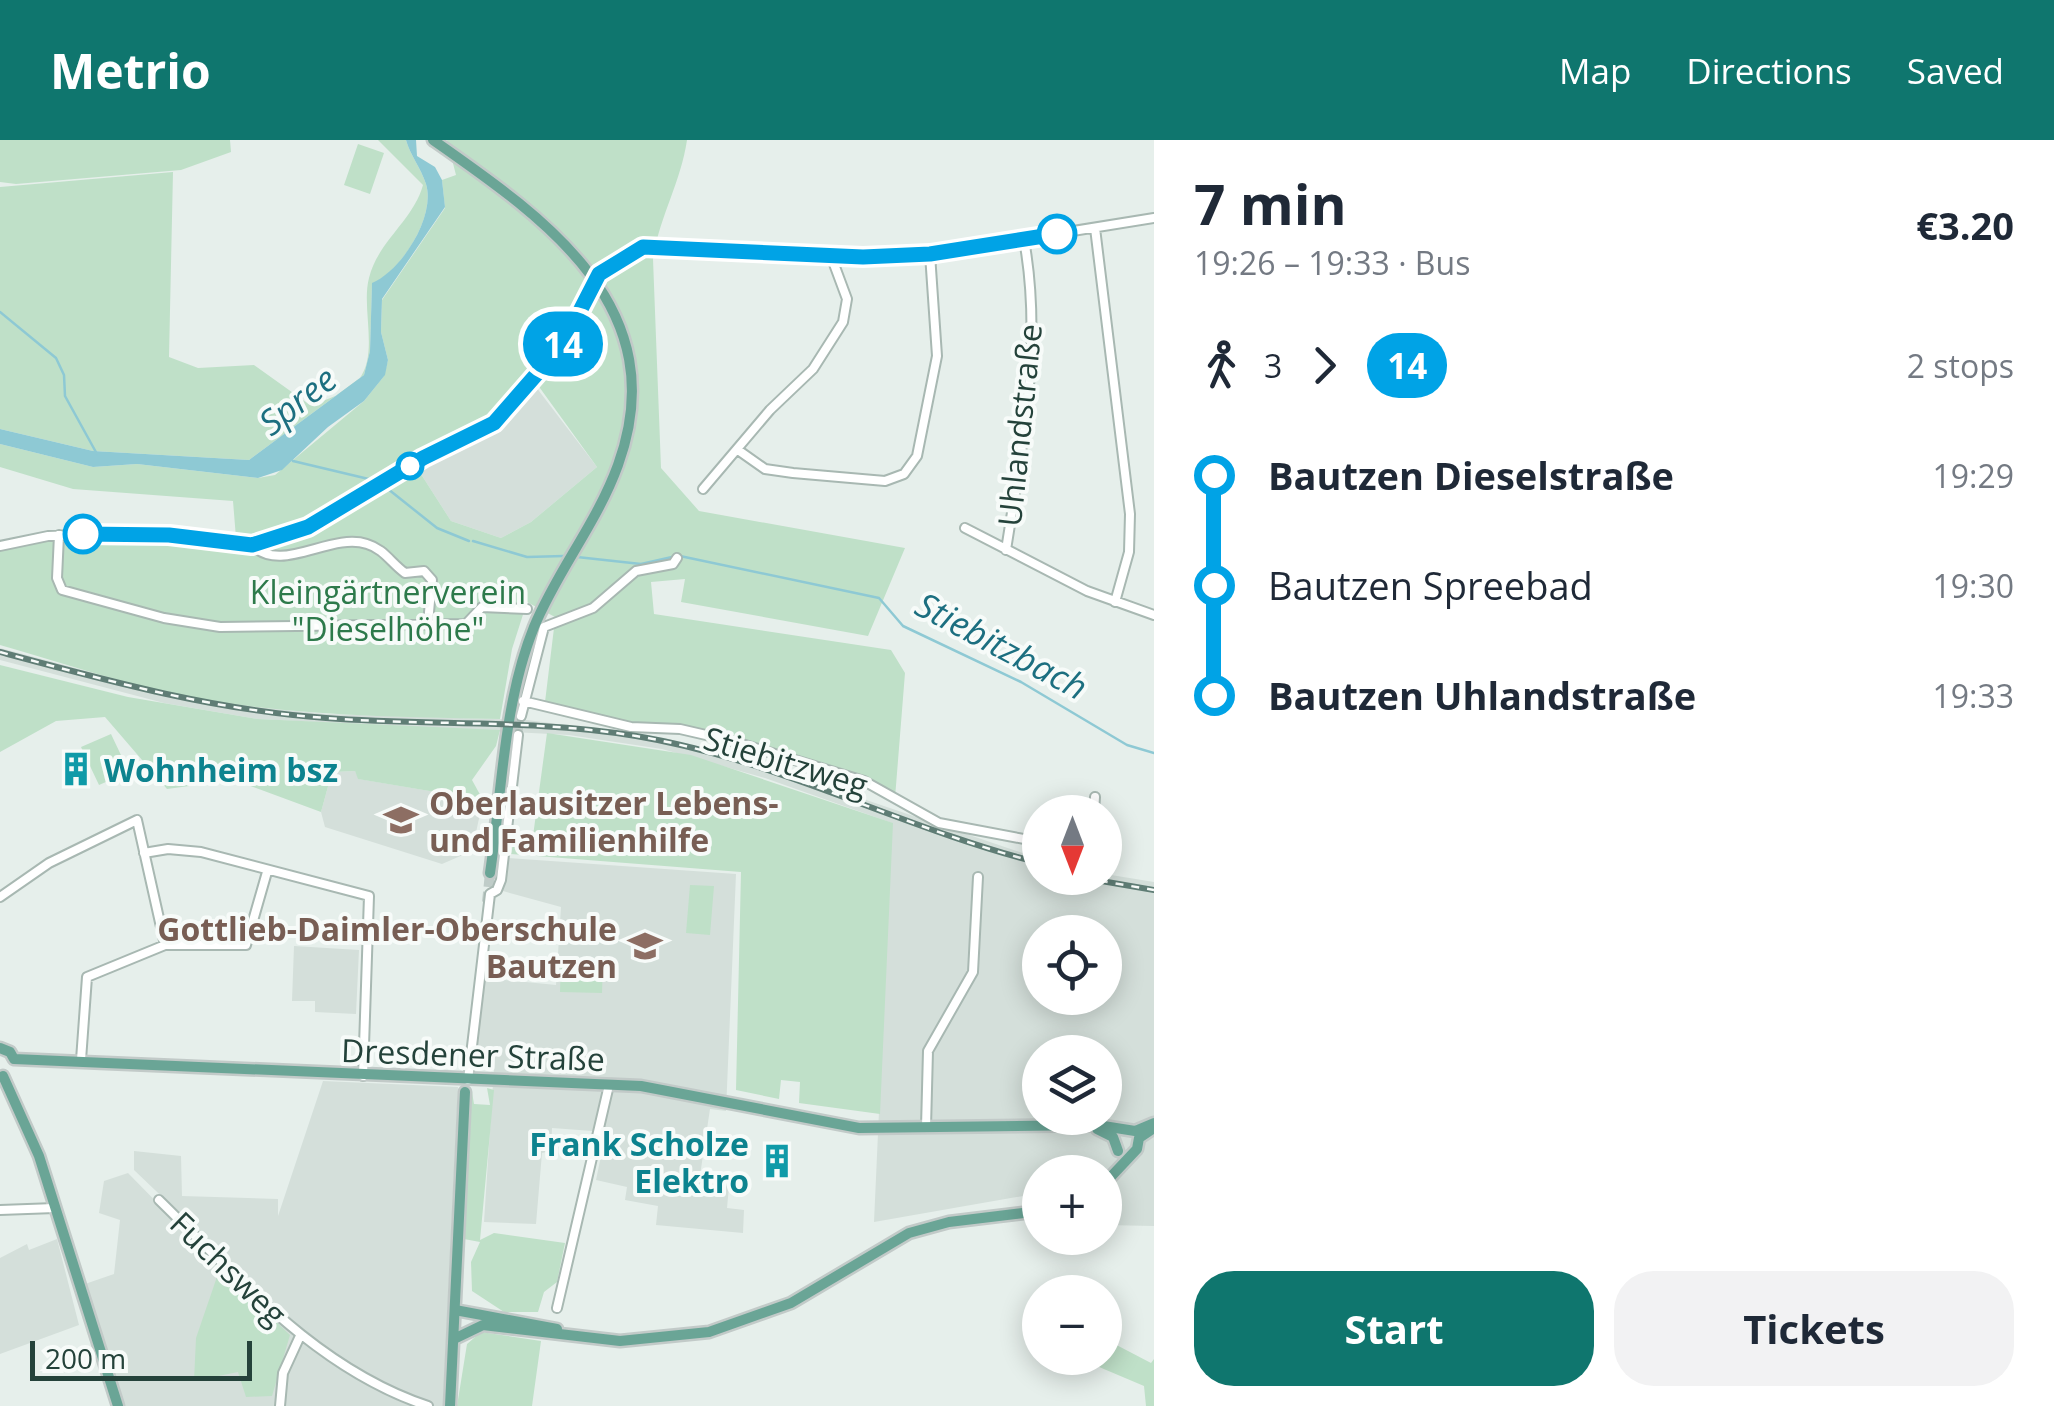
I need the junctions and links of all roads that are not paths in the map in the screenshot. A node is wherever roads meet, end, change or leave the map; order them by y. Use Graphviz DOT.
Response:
graph roads {
  1 [pos="433,140"];
  2 [pos="1154,218"];
  3 [pos="1095,228"];
  4 [pos="1024,240"];
  5 [pos="930,254"];
  6 [pos="831,256"];
  7 [pos="596,278"];
  8 [pos="738,450"];
  9 [pos="703,489"];
  10 [pos="965,528"];
  11 [pos="59,535"];
  12 [pos="252,545"];
  13 [pos="0,546"];
  14 [pos="1006,550"];
  15 [pos="678,558"];
  16 [pos="1114,602"];
  17 [pos="528,610"];
  18 [pos="1154,615"];
  19 [pos="428,623"];
  20 [pos="523,701"];
  21 [pos="521,716"];
  22 [pos="518,736"];
  23 [pos="1022,839"];
  24 [pos="144,853"];
  25 [pos="266,872"];
  26 [pos="490,874"];
  27 [pos="978,876"];
  28 [pos="0,897"];
  29 [pos="165,945"];
  30 [pos="0,1048"];
  31 [pos="14,1060"];
  32 [pos="80,1060"];
  33 [pos="1,1076"];
  34 [pos="363,1076"];
  35 [pos="609,1085"];
  36 [pos="467,1086"];
  37 [pos="1154,1125"];
  38 [pos="1022,1126"];
  39 [pos="926,1127"];
  40 [pos="1122,1133"];
  41 [pos="1137,1134"];
  42 [pos="1118,1135"];
  43 [pos="1123,1153"];
  44 [pos="159,1200"];
  45 [pos="55,1208"];
  46 [pos="0,1210"];
  47 [pos="1022,1214"];
  48 [pos="557,1308"];
  49 [pos="454,1316"];
  50 [pos="483,1325"];
  51 [pos="300,1336"];
  52 [pos="584,1337"];
  53 [pos="454,1339"];
  54 [pos="118,1406"];
  55 [pos="280,1406"];
  56 [pos="428,1406"];
  57 [pos="450,1406"];
  1 -- 7 [label="main road"];
  2 -- 3 [label="street"];
  3 -- 4 [label="street"];
  3 -- 16 [label="street"];
  4 -- 5 [label="street"];
  4 -- 14 [label="street, Uhlandstraße"];
  5 -- 6 [label="street"];
  5 -- 8 [label="street"];
  6 -- 7 [label="street"];
  6 -- 8 [label="street"];
  7 -- 12 [label="street"];
  7 -- 26 [label="main road"];
  8 -- 9 [label="street"];
  10 -- 14 [label="street"];
  11 -- 12 [label="street"];
  11 -- 13 [label="street"];
  11 -- 19 [label="street"];
  12 -- 19 [label="street"];
  14 -- 16 [label="street"];
  15 -- 20 [label="street"];
  16 -- 18 [label="street"];
  17 -- 19 [label="street"];
  20 -- 21 [label="street"];
  20 -- 23 [label="street, Stiebitzweg"];
  22 -- 36 [label="street"];
  24 -- 25 [label="street"];
  24 -- 28 [label="street"];
  24 -- 29 [label="street"];
  25 -- 29 [label="street"];
  25 -- 34 [label="street"];
  27 -- 39 [label="street"];
  29 -- 32 [label="street"];
  30 -- 31 [label="main road"];
  31 -- 32 [label="main road, Dresdener Straße"];
  31 -- 33 [label="main road"];
  32 -- 34 [label="main road, Dresdener Straße"];
  33 -- 45 [label="main road"];
  34 -- 36 [label="main road, Dresdener Straße"];
  35 -- 36 [label="main road, Dresdener Straße"];
  35 -- 39 [label="main road, Dresdener Straße"];
  35 -- 48 [label="street"];
  36 -- 49 [label="main road"];
  37 -- 41 [label="main road"];
  38 -- 39 [label="main road, Dresdener Straße"];
  40 -- 41 [label="main road, Dresdener Straße"];
  41 -- 43 [label="main road"];
  42 -- 43 [label="main road"];
  44 -- 51 [label="street, Fuchsweg"];
  45 -- 46 [label="street"];
  45 -- 54 [label="main road"];
  47 -- 52 [label="main road"];
  49 -- 50 [label="main road"];
  49 -- 52 [label="main road"];
  49 -- 53 [label="main road"];
  50 -- 52 [label="main road"];
  50 -- 53 [label="main road"];
  51 -- 55 [label="street, Fuchsweg"];
  51 -- 56 [label="street, Fuchsweg"];
  53 -- 57 [label="main road"];
}
